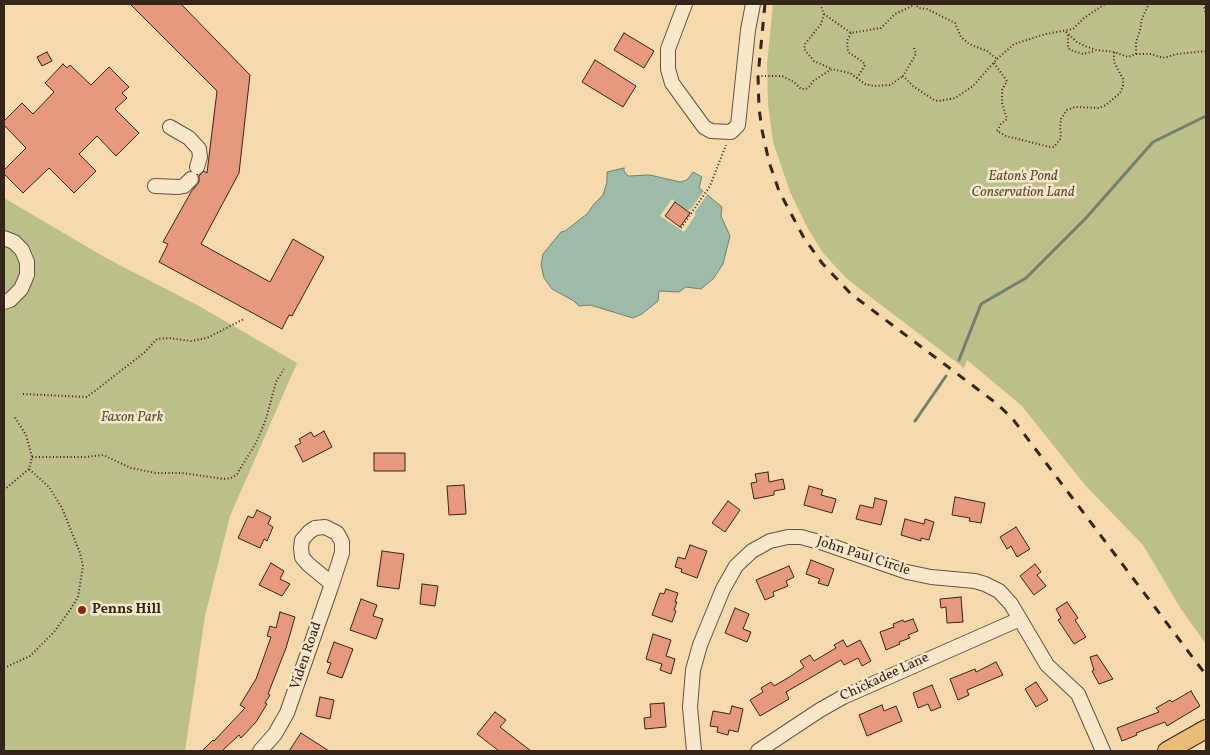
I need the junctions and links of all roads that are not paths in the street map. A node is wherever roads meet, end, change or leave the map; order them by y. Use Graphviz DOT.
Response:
graph roads {
  1 [pos="685,4"];
  2 [pos="753,4"];
  3 [pos="170,127"];
  4 [pos="155,186"];
  5 [pos="4,238"];
  6 [pos="4,302"];
  7 [pos="332,584"];
  8 [pos="1020,619"];
  9 [pos="1206,729"];
  10 [pos="260,751"];
  11 [pos="694,751"];
  12 [pos="758,751"];
  13 [pos="1103,751"];
  14 [pos="1168,751"];
  1 -- 2 [label="street"];
  3 -- 4 [label="street"];
  5 -- 6 [label="street"];
  7 -- 7 [label="street, Viden Road"];
  7 -- 10 [label="street, Viden Road"];
  8 -- 11 [label="street, John Paul Circle"];
  8 -- 12 [label="street, Chickadee Lane"];
  8 -- 13 [label="street, John Paul Circle"];
  9 -- 14 [label="main road"];
}
